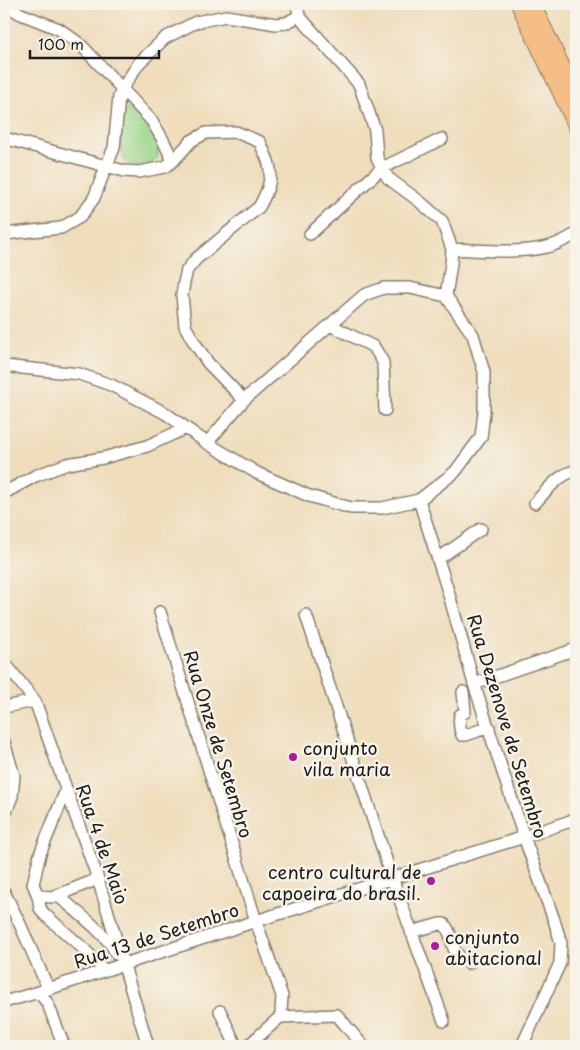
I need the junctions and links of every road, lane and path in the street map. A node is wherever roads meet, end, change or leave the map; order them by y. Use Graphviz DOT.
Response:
graph roads {
  1 [pos="4,4"];
  2 [pos="297,4"];
  3 [pos="518,4"];
  4 [pos="533,4"];
  5 [pos="299,16"];
  6 [pos="122,89"];
  7 [pos="576,94"];
  8 [pos="576,127"];
  9 [pos="4,138"];
  10 [pos="442,139"];
  11 [pos="174,161"];
  12 [pos="106,167"];
  13 [pos="382,168"];
  14 [pos="4,234"];
  15 [pos="310,234"];
  16 [pos="576,234"];
  17 [pos="452,249"];
  18 [pos="446,296"];
  19 [pos="330,325"];
  20 [pos="4,366"];
  21 [pos="244,400"];
  22 [pos="385,410"];
  23 [pos="186,428"];
  24 [pos="207,443"];
  25 [pos="576,471"];
  26 [pos="5,489"];
  27 [pos="419,500"];
  28 [pos="535,503"];
  29 [pos="481,529"];
  30 [pos="438,559"];
  31 [pos="160,612"];
  32 [pos="306,615"];
  33 [pos="576,649"];
  34 [pos="4,662"];
  35 [pos="474,684"];
  36 [pos="463,692"];
  37 [pos="35,701"];
  38 [pos="4,707"];
  39 [pos="489,727"];
  40 [pos="4,742"];
  41 [pos="66,790"];
  42 [pos="6,812"];
  43 [pos="576,818"];
  44 [pos="524,837"];
  45 [pos="392,878"];
  46 [pos="98,879"];
  47 [pos="4,892"];
  48 [pos="57,895"];
  49 [pos="38,896"];
  50 [pos="256,921"];
  51 [pos="411,932"];
  52 [pos="469,963"];
  53 [pos="121,965"];
  54 [pos="104,970"];
  55 [pos="44,990"];
  56 [pos="4,1002"];
  57 [pos="220,1010"];
  58 [pos="280,1017"];
  59 [pos="444,1021"];
  60 [pos="64,1046"];
  61 [pos="148,1046"];
  62 [pos="236,1046"];
  63 [pos="248,1046"];
  64 [pos="363,1046"];
  65 [pos="522,1046"];
  1 -- 6 [label="street"];
  2 -- 5 [label="street"];
  3 -- 8 [label="main road"];
  4 -- 7 [label="main road"];
  5 -- 6 [label="street"];
  5 -- 13 [label="street"];
  6 -- 11 [label="street"];
  6 -- 12 [label="street"];
  9 -- 12 [label="street"];
  10 -- 13 [label="street"];
  11 -- 12 [label="street"];
  11 -- 21 [label="street"];
  12 -- 14 [label="street"];
  13 -- 15 [label="street"];
  13 -- 17 [label="street"];
  16 -- 17 [label="street"];
  17 -- 18 [label="street"];
  18 -- 19 [label="street"];
  18 -- 27 [label="street"];
  19 -- 21 [label="street"];
  19 -- 22 [label="street"];
  20 -- 23 [label="street"];
  21 -- 24 [label="street"];
  23 -- 24 [label="street"];
  23 -- 26 [label="street"];
  24 -- 27 [label="street"];
  25 -- 28 [label="street"];
  27 -- 30 [label="street, Rua Dezenove de Setembro"];
  29 -- 30 [label="street"];
  30 -- 35 [label="street, Rua Dezenove de Setembro"];
  31 -- 50 [label="street, Rua Onze de Setembro"];
  32 -- 45 [label="street"];
  33 -- 35 [label="street"];
  34 -- 37 [label="street, Rua 4 de Maio"];
  35 -- 39 [label="street, Rua Dezenove de Setembro"];
  36 -- 39 [label="street"];
  37 -- 38 [label="street"];
  37 -- 41 [label="street, Rua 4 de Maio"];
  39 -- 44 [label="street, Rua Dezenove de Setembro"];
  40 -- 42 [label="street"];
  41 -- 46 [label="street, Rua 4 de Maio"];
  41 -- 49 [label="street"];
  43 -- 44 [label="street, Rua 13 de Setembro"];
  44 -- 45 [label="street, Rua 13 de Setembro"];
  44 -- 65 [label="street, Rua Dezenove de Setembro"];
  45 -- 50 [label="street, Rua 13 de Setembro"];
  45 -- 51 [label="street"];
  46 -- 48 [label="street"];
  46 -- 53 [label="street, Rua 4 de Maio"];
  47 -- 55 [label="street"];
  48 -- 49 [label="street"];
  48 -- 53 [label="street"];
  49 -- 54 [label="street"];
  50 -- 53 [label="street, Rua 13 de Setembro"];
  50 -- 58 [label="street, Rua Onze de Setembro"];
  51 -- 52 [label="street"];
  51 -- 59 [label="street"];
  53 -- 54 [label="street, Rua 13 de Setembro"];
  53 -- 61 [label="street, Rua 4 de Maio"];
  54 -- 55 [label="street, Rua 13 de Setembro"];
  55 -- 56 [label="street, Rua 13 de Setembro"];
  55 -- 60 [label="street"];
  57 -- 62 [label="street"];
  58 -- 63 [label="street"];
  58 -- 64 [label="street"];
}
